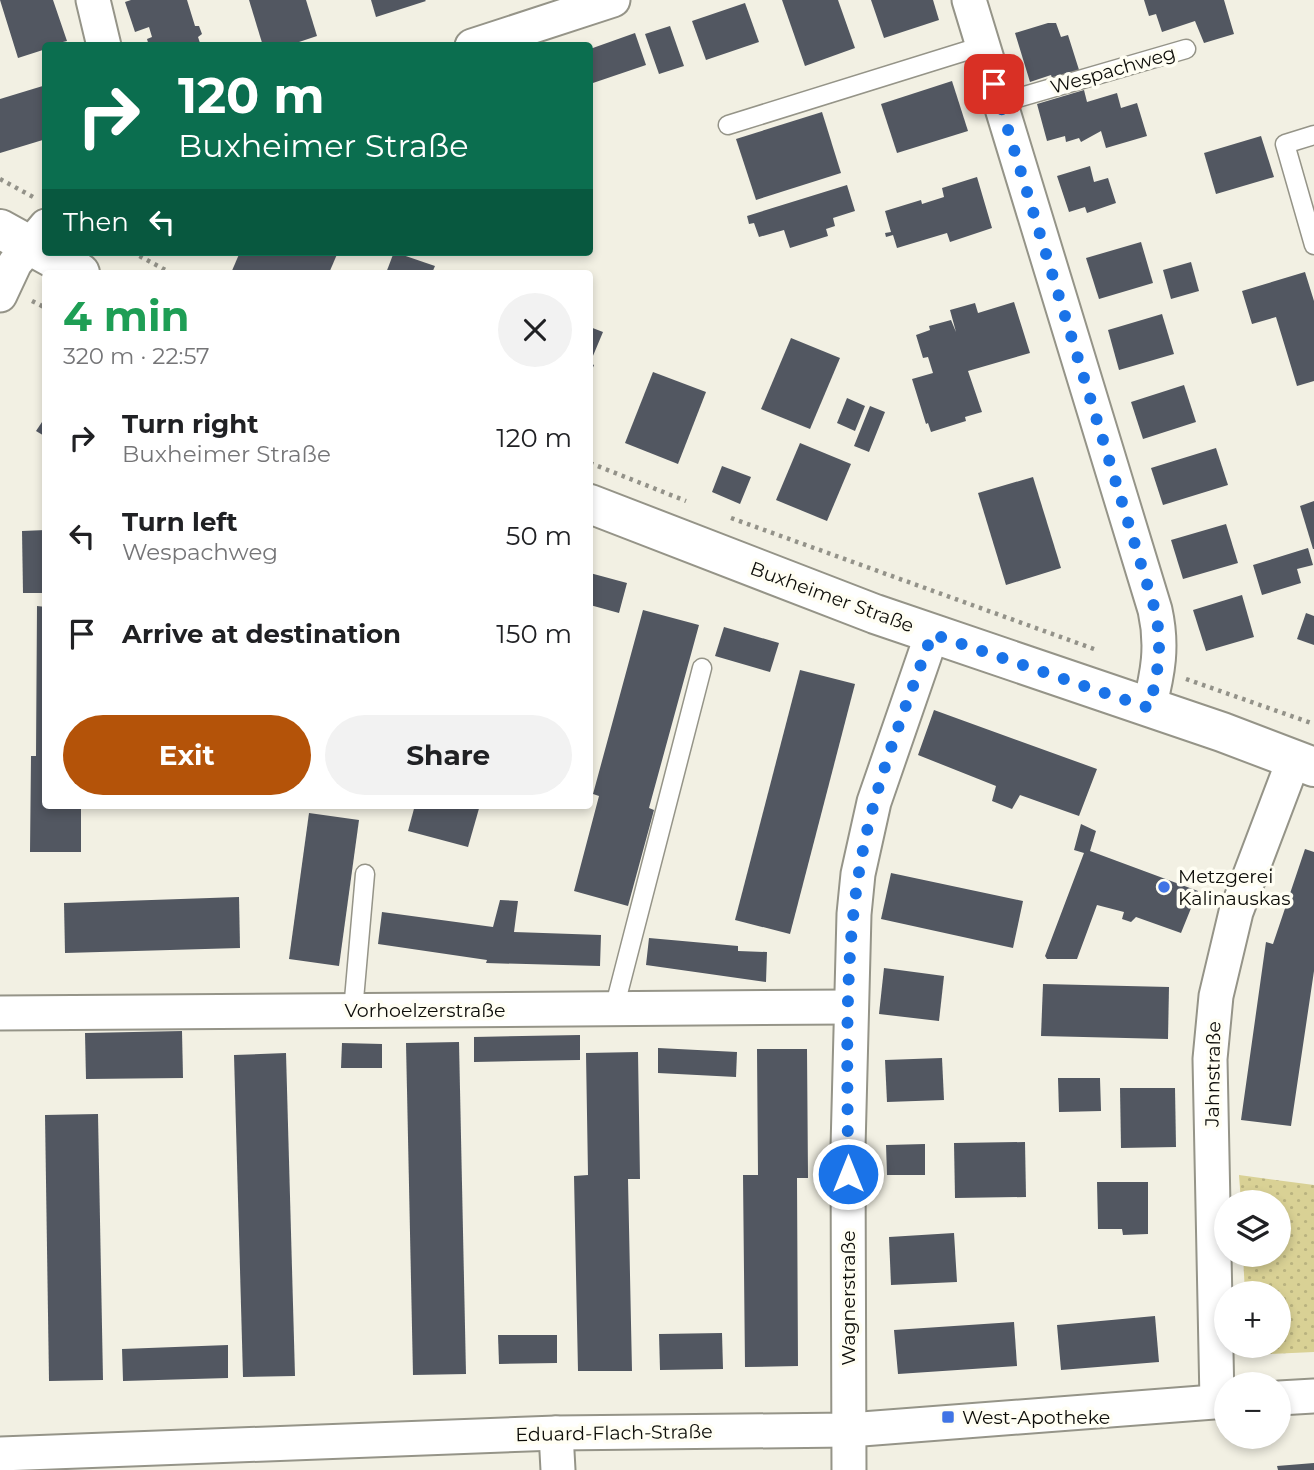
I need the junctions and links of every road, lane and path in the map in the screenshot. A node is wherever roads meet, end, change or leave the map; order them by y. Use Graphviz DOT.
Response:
graph roads {
  1 [pos="93,0"];
  2 [pos="613,0"];
  3 [pos="969,0"];
  4 [pos="103,42"];
  5 [pos="484,42"];
  6 [pos="982,46"];
  7 [pos="1186,49"];
  8 [pos="1000,103"];
  9 [pos="728,125"];
  10 [pos="1314,135"];
  11 [pos="2,180"];
  12 [pos="42,202"];
  13 [pos="24,233"];
  14 [pos="42,246"];
  15 [pos="1314,246"];
  16 [pos="56,256"];
  17 [pos="139,256"];
  18 [pos="76,270"];
  19 [pos="165,270"];
  20 [pos="0,295"];
  21 [pos="593,464"];
  22 [pos="693,504"];
  23 [pos="593,505"];
  24 [pos="718,514"];
  25 [pos="932,634"];
  26 [pos="1096,650"];
  27 [pos="702,668"];
  28 [pos="1159,671"];
  29 [pos="1149,708"];
  30 [pos="1314,724"];
  31 [pos="1304,763"];
  32 [pos="365,874"];
  33 [pos="850,1007"];
  34 [pos="614,1009"];
  35 [pos="352,1011"];
  36 [pos="0,1013"];
  37 [pos="1221,1372"];
  38 [pos="1314,1396"];
  39 [pos="1291,1397"];
  40 [pos="1214,1402"];
  41 [pos="849,1430"];
  42 [pos="556,1433"];
  43 [pos="0,1454"];
  44 [pos="271,1456"];
  45 [pos="558,1470"];
  46 [pos="849,1470"];
  1 -- 4 [label="street"];
  2 -- 5 [label="street"];
  3 -- 6 [label="street"];
  6 -- 8 [label="street"];
  6 -- 9 [label="lane"];
  7 -- 8 [label="lane, Wespachweg"];
  8 -- 28 [label="street"];
  10 -- 15 [label="lane"];
  11 -- 12 [label="path"];
  13 -- 14 [label="main road"];
  13 -- 20 [label="street"];
  16 -- 18 [label="main road"];
  17 -- 19 [label="path"];
  21 -- 22 [label="path"];
  23 -- 25 [label="main road, Buxheimer Straße"];
  24 -- 26 [label="path"];
  25 -- 29 [label="main road, Buxheimer Straße"];
  25 -- 33 [label="street, Wagnerstraße"];
  27 -- 34 [label="lane"];
  28 -- 29 [label="street"];
  28 -- 30 [label="path"];
  29 -- 31 [label="main road, Buxheimer Straße"];
  31 -- 37 [label="street, Jahnstraße"];
  32 -- 35 [label="lane"];
  33 -- 34 [label="street, Vorhoelzerstraße"];
  33 -- 41 [label="street, Wagnerstraße"];
  34 -- 35 [label="street, Vorhoelzerstraße"];
  35 -- 36 [label="street, Vorhoelzerstraße"];
  38 -- 39 [label="street"];
  40 -- 41 [label="street, Eduard-Flach-Straße"];
  41 -- 42 [label="street, Eduard-Flach-Straße"];
  41 -- 46 [label="street, Wagnerstraße"];
  42 -- 44 [label="street, Eduard-Flach-Straße"];
  42 -- 45 [label="street"];
  43 -- 44 [label="street, Eduard-Flach-Straße"];
}
